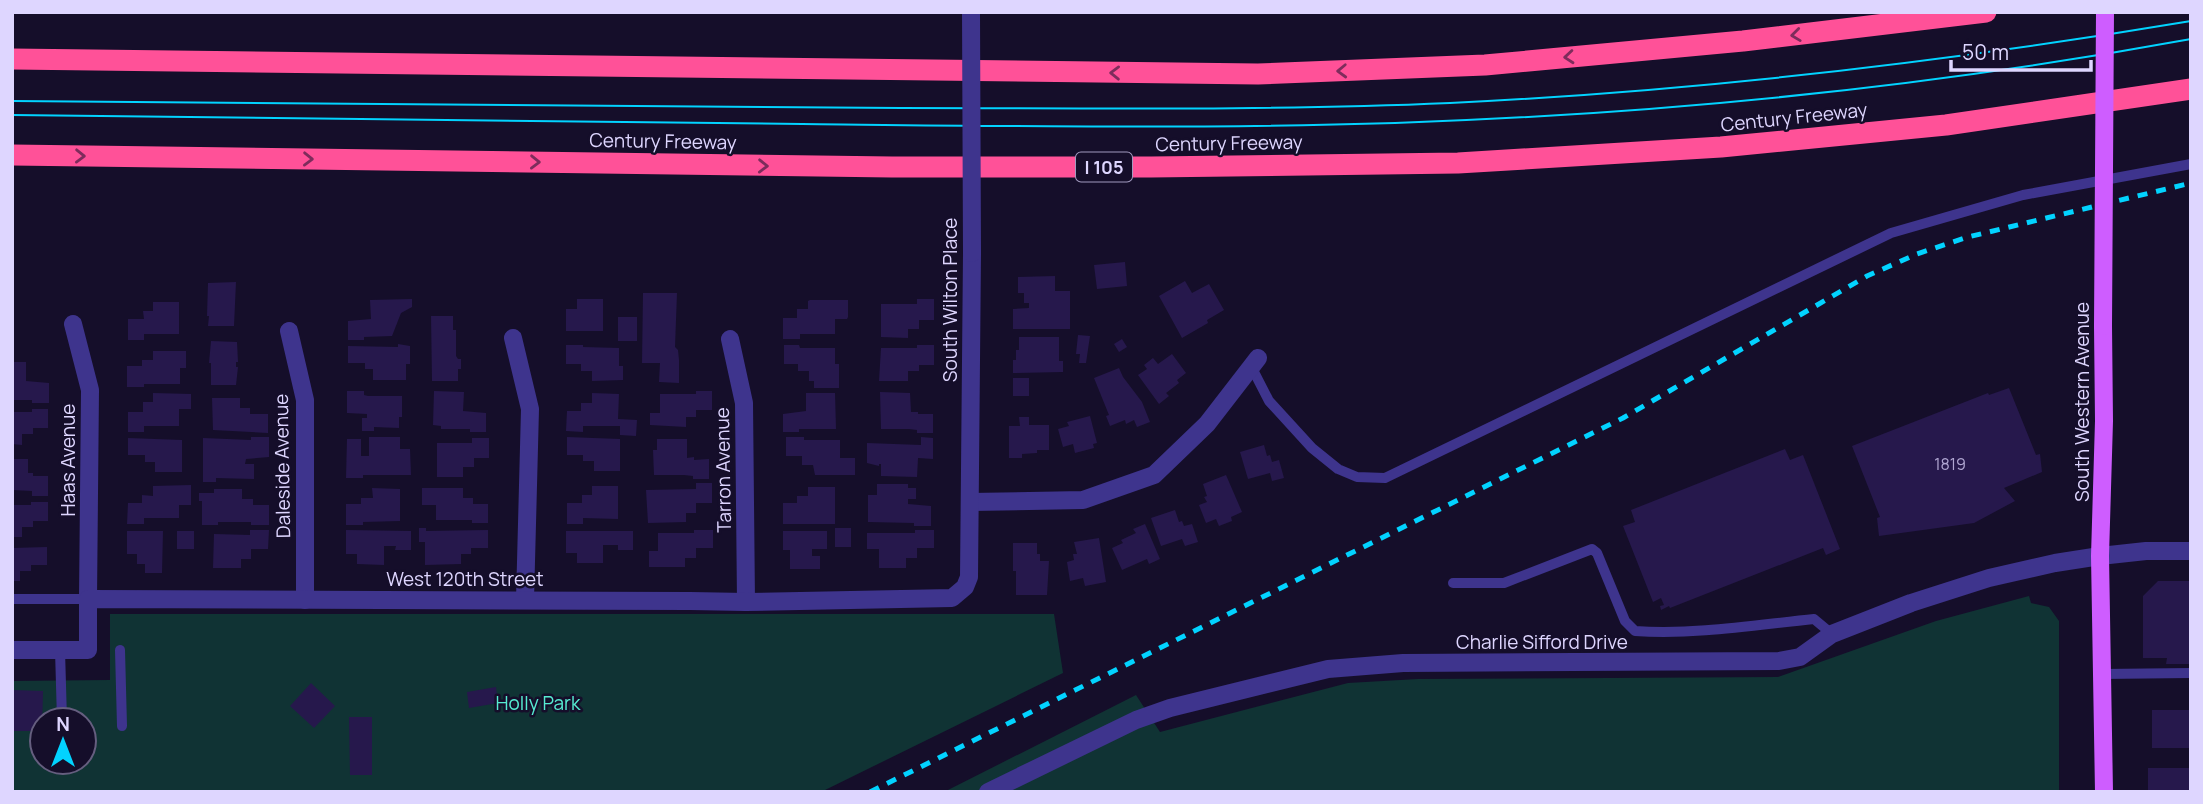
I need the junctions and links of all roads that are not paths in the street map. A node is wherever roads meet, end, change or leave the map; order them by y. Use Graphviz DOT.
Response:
graph roads {
  1 [pos="971,12"];
  2 [pos="1986,12"];
  3 [pos="2105,12"];
  4 [pos="12,59"];
  5 [pos="2191,89"];
  6 [pos="12,155"];
  7 [pos="2191,164"];
  8 [pos="73,324"];
  9 [pos="289,331"];
  10 [pos="513,338"];
  11 [pos="730,339"];
  12 [pos="1255,363"];
  13 [pos="970,502"];
  14 [pos="2191,551"];
  15 [pos="2100,556"];
  16 [pos="1453,583"];
  17 [pos="965,587"];
  18 [pos="12,599"];
  19 [pos="88,599"];
  20 [pos="305,600"];
  21 [pos="525,600"];
  22 [pos="746,603"];
  23 [pos="1832,634"];
  24 [pos="12,650"];
  25 [pos="60,650"];
  26 [pos="120,650"];
  27 [pos="2191,673"];
  28 [pos="2102,674"];
  29 [pos="62,706"];
  30 [pos="122,726"];
  31 [pos="988,792"];
  32 [pos="2104,792"];
  1 -- 13 [label="street, South Wilton Place, bridge"];
  2 -- 4 [label="highway, one-way"];
  3 -- 15 [label="main road, South Western Avenue, bridge"];
  6 -- 5 [label="highway, Century Freeway / I 105, one-way"];
  7 -- 12 [label="lane"];
  8 -- 19 [label="street, Haas Avenue"];
  9 -- 20 [label="street, Daleside Avenue"];
  10 -- 21 [label="street"];
  11 -- 22 [label="street, Tarron Avenue"];
  12 -- 13 [label="street"];
  13 -- 17 [label="street, South Wilton Place"];
  14 -- 15 [label="street"];
  15 -- 23 [label="street, Charlie Sifford Drive"];
  15 -- 28 [label="main road, South Western Avenue"];
  16 -- 23 [label="lane"];
  17 -- 22 [label="street, West 120th Street"];
  18 -- 19 [label="lane"];
  19 -- 20 [label="street, West 120th Street"];
  19 -- 25 [label="street"];
  20 -- 21 [label="street, West 120th Street"];
  21 -- 22 [label="street, West 120th Street"];
  23 -- 31 [label="street, Charlie Sifford Drive"];
  24 -- 25 [label="street"];
  25 -- 29 [label="lane"];
  26 -- 30 [label="lane"];
  27 -- 28 [label="lane"];
  28 -- 32 [label="main road, South Western Avenue"];
}
